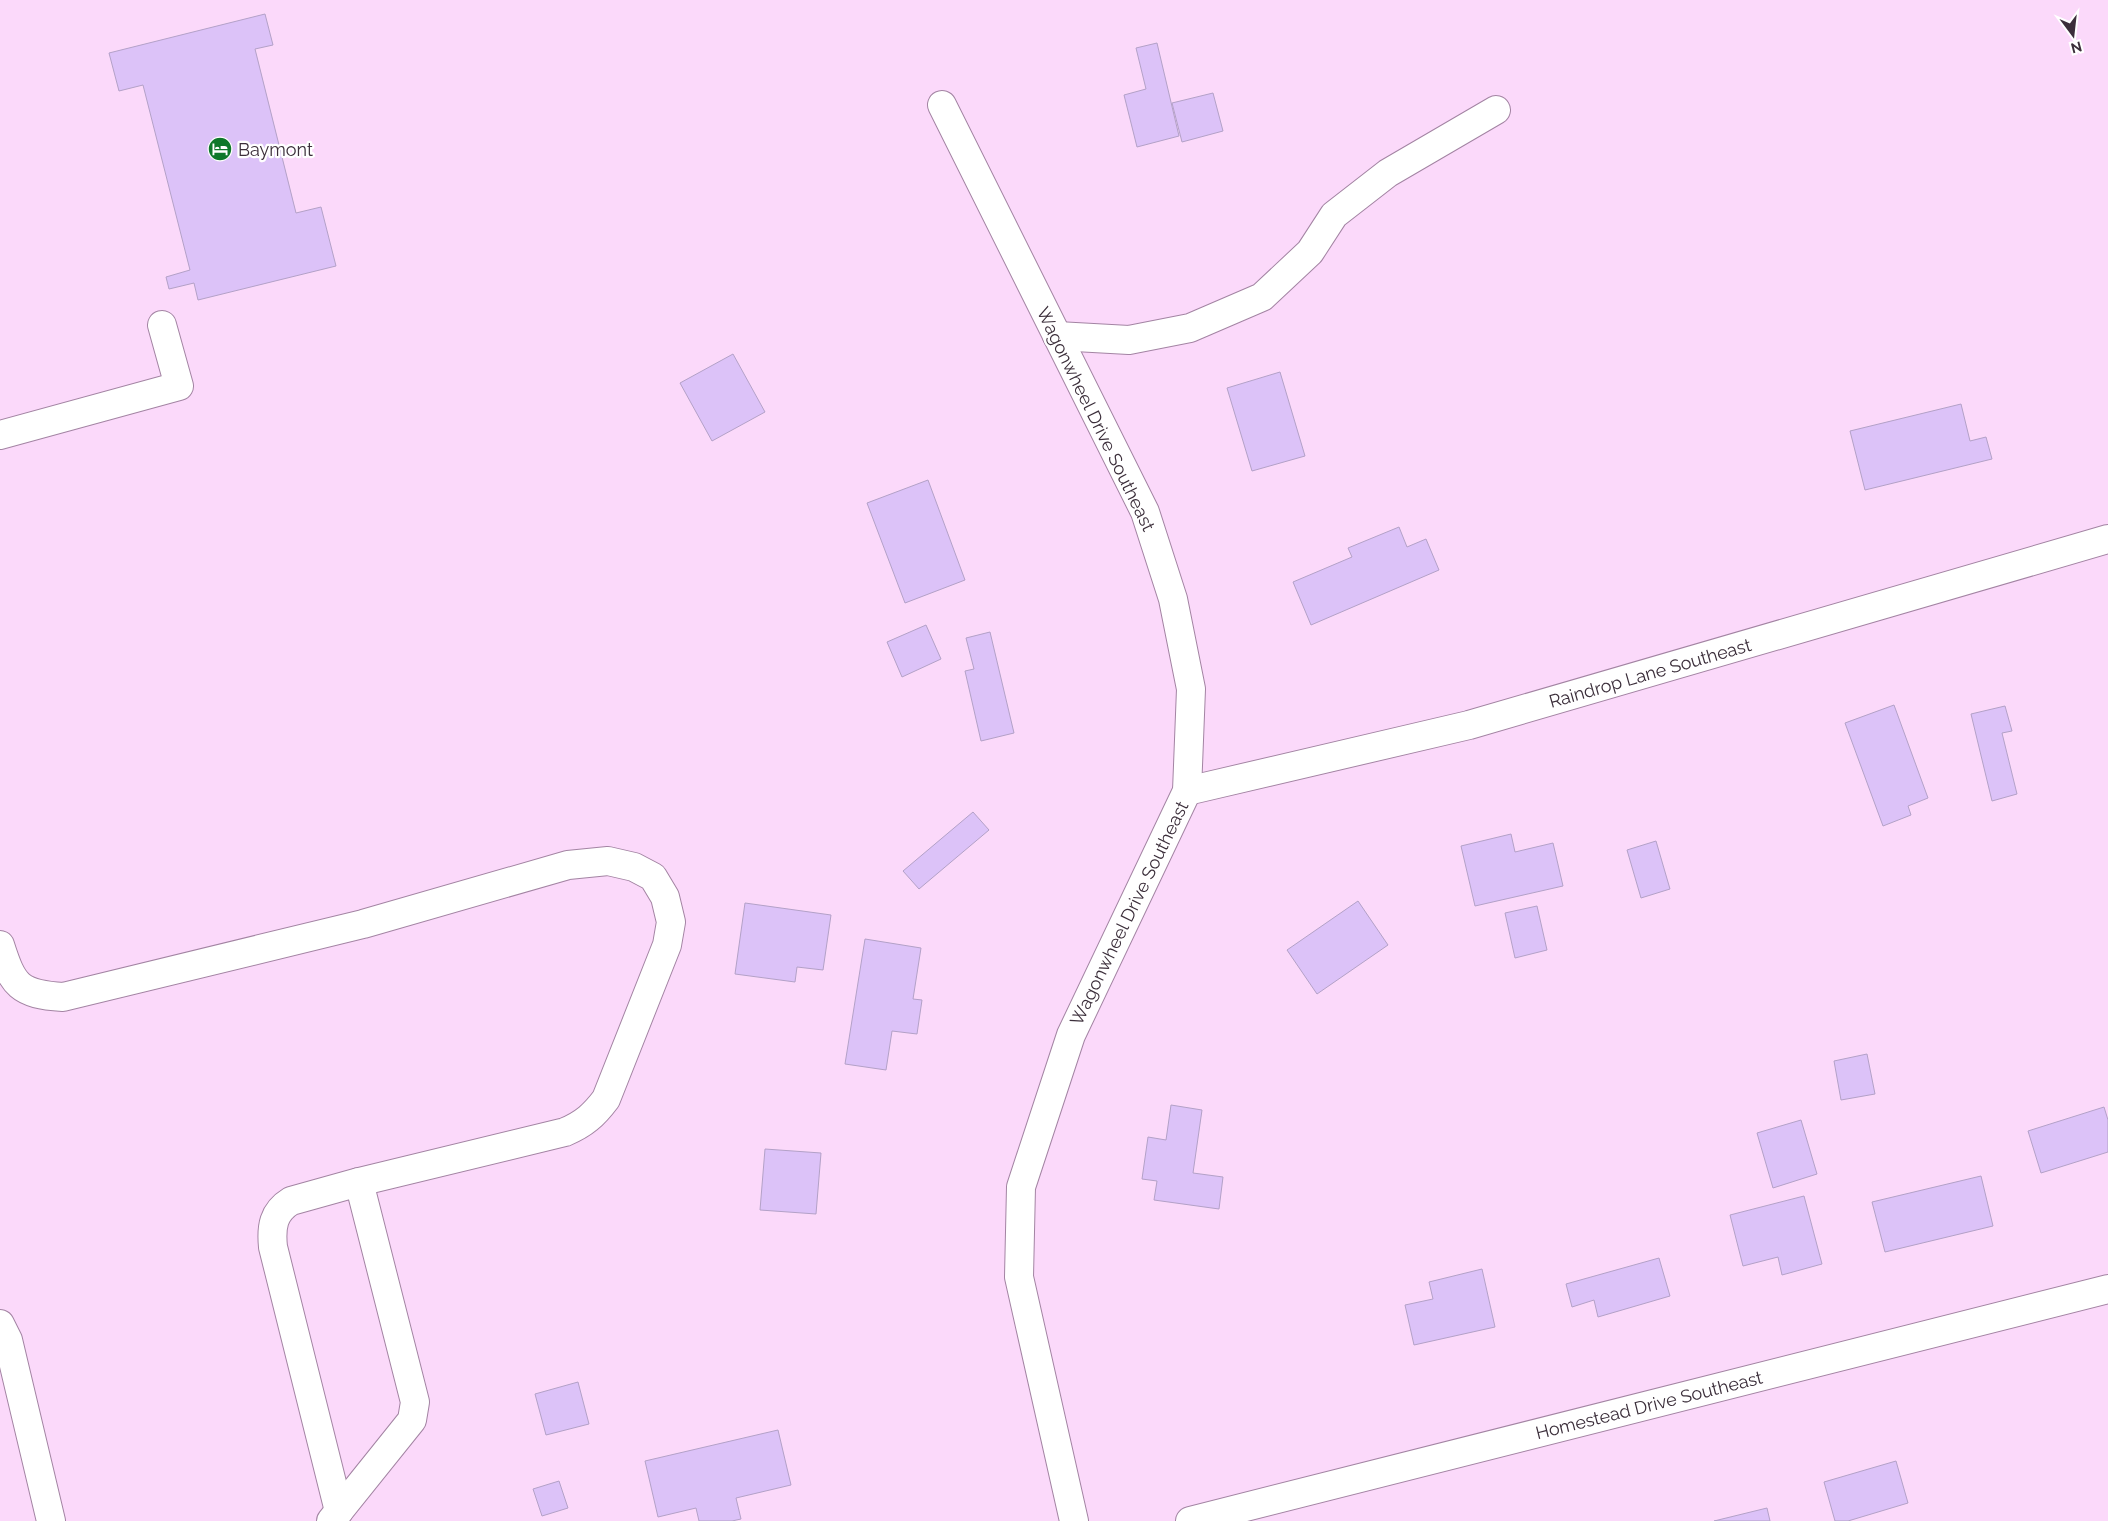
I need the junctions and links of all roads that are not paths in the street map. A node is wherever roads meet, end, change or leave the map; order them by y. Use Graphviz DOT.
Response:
graph roads {
  1 [pos="942,105"];
  2 [pos="1496,110"];
  3 [pos="162,325"];
  4 [pos="1057,336"];
  5 [pos="0,435"];
  6 [pos="2108,539"];
  7 [pos="1187,791"];
  8 [pos="0,945"];
  9 [pos="358,1182"];
  10 [pos="2108,1289"];
  11 [pos="0,1324"];
  12 [pos="335,1516"];
  13 [pos="52,1521"];
  14 [pos="1074,1521"];
  15 [pos="1190,1521"];
  1 -- 4 [label="street, Wagonwheel Drive Southeast"];
  2 -- 4 [label="street"];
  3 -- 5 [label="street"];
  4 -- 7 [label="street, Wagonwheel Drive Southeast"];
  6 -- 7 [label="street, Raindrop Lane Southeast"];
  7 -- 14 [label="street, Wagonwheel Drive Southeast"];
  8 -- 9 [label="street"];
  9 -- 12 [label="street"];
  9 -- 12 [label="street"];
  10 -- 15 [label="street, Homestead Drive Southeast"];
  11 -- 13 [label="street"];
}
